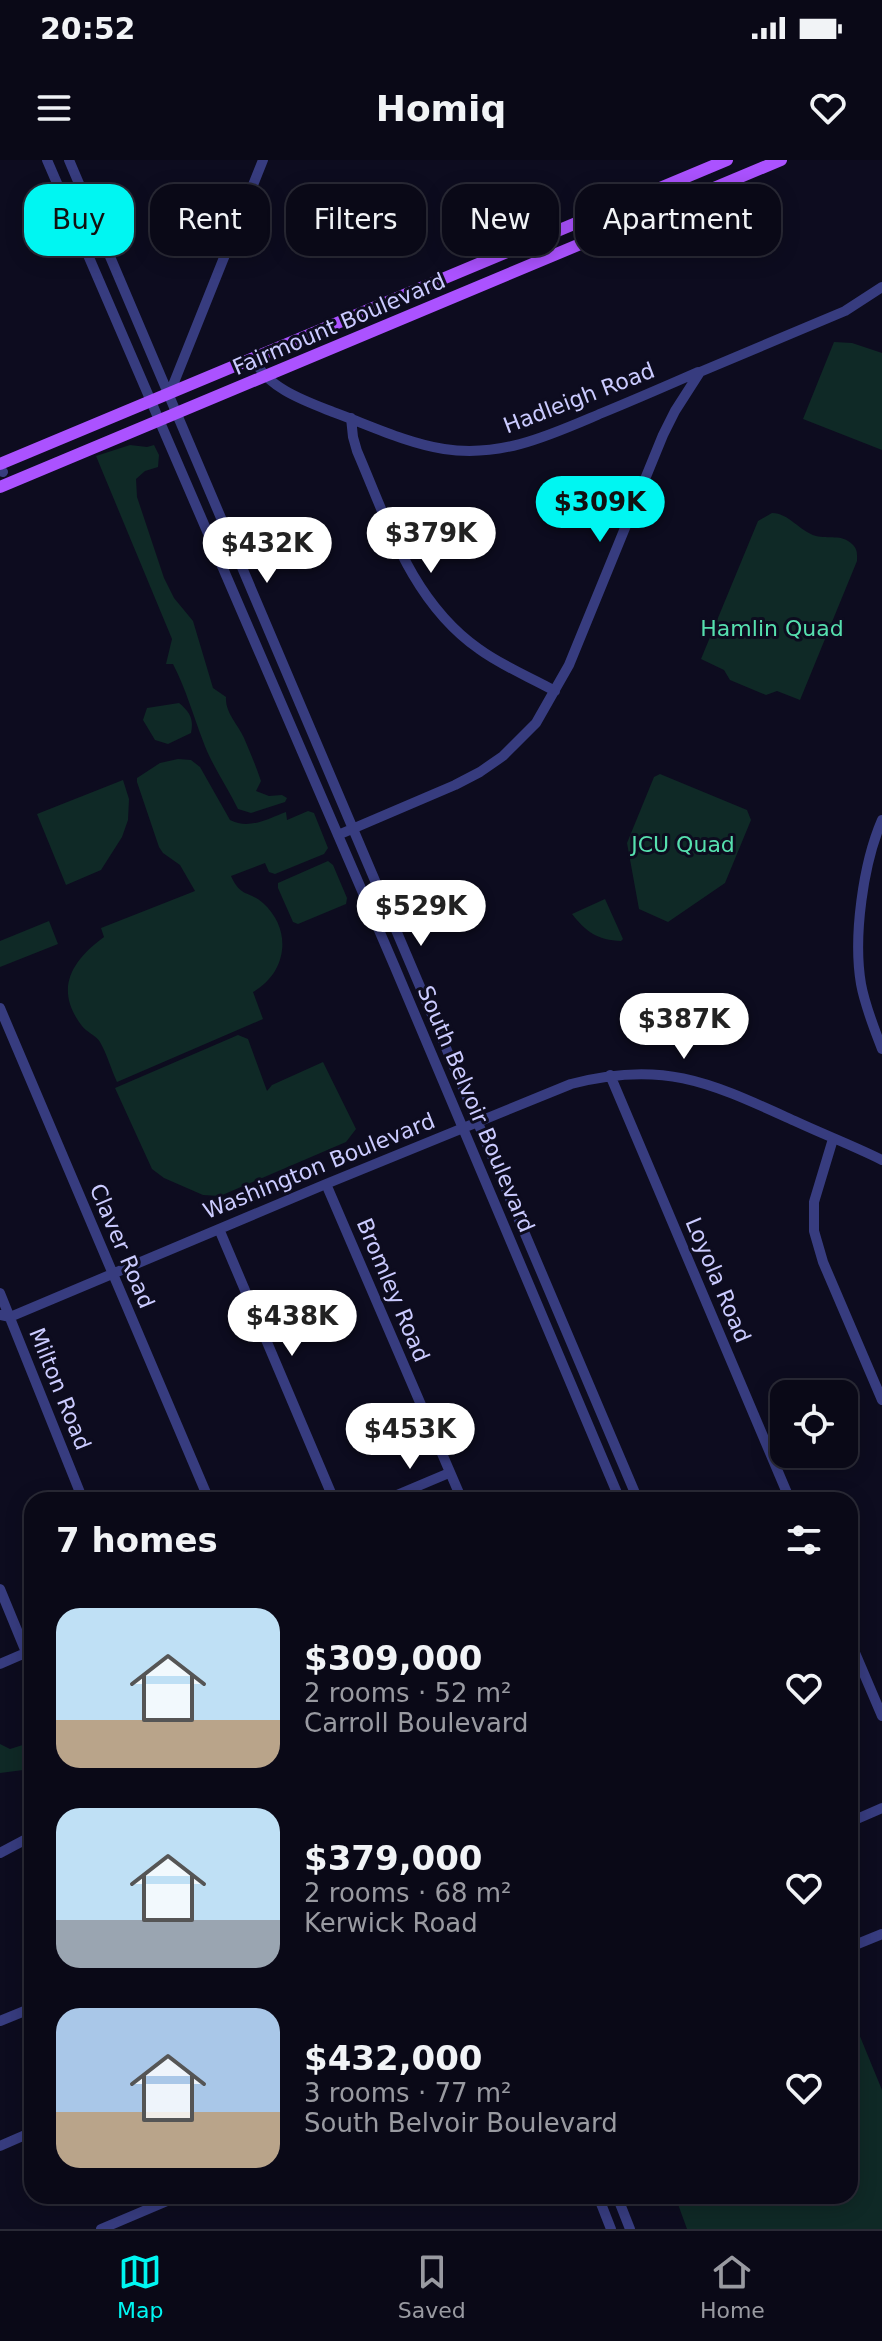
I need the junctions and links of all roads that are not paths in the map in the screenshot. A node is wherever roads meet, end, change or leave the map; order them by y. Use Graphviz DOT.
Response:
graph roads {
  1 [pos="47,160"];
  2 [pos="69,160"];
  3 [pos="263,160"];
  4 [pos="727,160"];
  5 [pos="781,160"];
  6 [pos="882,287"];
  7 [pos="254,359"];
  8 [pos="700,372"];
  9 [pos="265,377"];
  10 [pos="169,395"];
  11 [pos="152,401"];
  12 [pos="176,414"];
  13 [pos="351,418"];
  14 [pos="161,420"];
  15 [pos="2,474"];
  16 [pos="555,691"];
  17 [pos="882,820"];
  18 [pos="353,829"];
  19 [pos="338,835"];
  20 [pos="0,1008"];
  21 [pos="882,1049"];
  22 [pos="610,1075"];
  23 [pos="477,1123"];
  24 [pos="462,1129"];
  25 [pos="833,1139"];
  26 [pos="882,1160"];
  27 [pos="326,1184"];
  28 [pos="219,1229"];
  29 [pos="112,1274"];
  30 [pos="0,1293"];
  31 [pos="3,1318"];
  32 [pos="882,1400"];
  33 [pos="449,1473"];
  34 [pos="631,1483"];
  35 [pos="616,1489"];
  36 [pos="79,1492"];
  37 [pos="206,1492"];
  38 [pos="331,1492"];
  39 [pos="404,1492"];
  40 [pos="458,1492"];
  41 [pos="617,1492"];
  42 [pos="635,1492"];
  43 [pos="787,1492"];
  44 [pos="0,1589"];
  45 [pos="24,1640"];
  46 [pos="24,1653"];
  47 [pos="858,1660"];
  48 [pos="0,1664"];
  49 [pos="882,1716"];
  50 [pos="882,1808"];
  51 [pos="858,1818"];
  52 [pos="24,1840"];
  53 [pos="0,1853"];
  54 [pos="882,1934"];
  55 [pos="858,1944"];
  56 [pos="24,2011"];
  57 [pos="0,2021"];
  58 [pos="24,2136"];
  59 [pos="0,2146"];
  60 [pos="160,2204"];
  61 [pos="601,2204"];
  62 [pos="620,2204"];
  63 [pos="101,2229"];
  64 [pos="611,2229"];
  65 [pos="630,2229"];
  1 -- 11 [label="street, South Belvoir Boulevard"];
  2 -- 10 [label="street, South Belvoir Boulevard"];
  3 -- 10 [label="street"];
  4 -- 7 [label="main road, Fairmount Boulevard"];
  5 -- 9 [label="main road, Fairmount Boulevard"];
  6 -- 8 [label="street, Hadleigh Road"];
  7 -- 9 [label="street, Hadleigh Road"];
  7 -- 10 [label="main road, Fairmount Boulevard"];
  8 -- 13 [label="street, Hadleigh Road"];
  8 -- 16 [label="street"];
  9 -- 12 [label="main road, Fairmount Boulevard"];
  9 -- 13 [label="street, Hadleigh Road"];
  10 -- 11 [label="main road, Fairmount Boulevard"];
  10 -- 12 [label="street, South Belvoir Boulevard"];
  11 -- 14 [label="street, South Belvoir Boulevard"];
  11 -- 15 [label="main road, Fairmount Boulevard"];
  12 -- 14 [label="main road, Fairmount Boulevard"];
  12 -- 18 [label="street, South Belvoir Boulevard"];
  13 -- 16 [label="street"];
  14 -- 15 [label="main road, Fairmount Boulevard"];
  14 -- 19 [label="street, South Belvoir Boulevard"];
  16 -- 18 [label="street"];
  17 -- 21 [label="street"];
  18 -- 19 [label="street"];
  18 -- 23 [label="street, South Belvoir Boulevard"];
  19 -- 24 [label="street, South Belvoir Boulevard"];
  20 -- 29 [label="street, Claver Road"];
  22 -- 23 [label="street, Washington Boulevard"];
  22 -- 25 [label="street, Washington Boulevard"];
  22 -- 43 [label="street, Loyola Road"];
  23 -- 24 [label="street, Washington Boulevard"];
  23 -- 34 [label="street, South Belvoir Boulevard"];
  24 -- 27 [label="street, Washington Boulevard"];
  24 -- 35 [label="street, South Belvoir Boulevard"];
  25 -- 26 [label="street, Washington Boulevard"];
  25 -- 32 [label="street"];
  27 -- 28 [label="street, Washington Boulevard"];
  27 -- 33 [label="street, Bromley Road"];
  28 -- 29 [label="street, Washington Boulevard"];
  28 -- 38 [label="street"];
  29 -- 31 [label="street, Washington Boulevard"];
  29 -- 37 [label="street, Claver Road"];
  30 -- 31 [label="street, Milton Road"];
  31 -- 36 [label="street, Milton Road"];
  33 -- 39 [label="street"];
  33 -- 40 [label="street, Bromley Road"];
  34 -- 35 [label="street"];
  34 -- 42 [label="street, South Belvoir Boulevard"];
  35 -- 41 [label="street, South Belvoir Boulevard"];
  44 -- 45 [label="street"];
  46 -- 48 [label="street"];
  47 -- 49 [label="street"];
  50 -- 51 [label="street"];
  52 -- 53 [label="street"];
  54 -- 55 [label="street"];
  56 -- 57 [label="street"];
  58 -- 59 [label="street"];
  60 -- 63 [label="street"];
  61 -- 64 [label="street"];
  62 -- 65 [label="street"];
}
